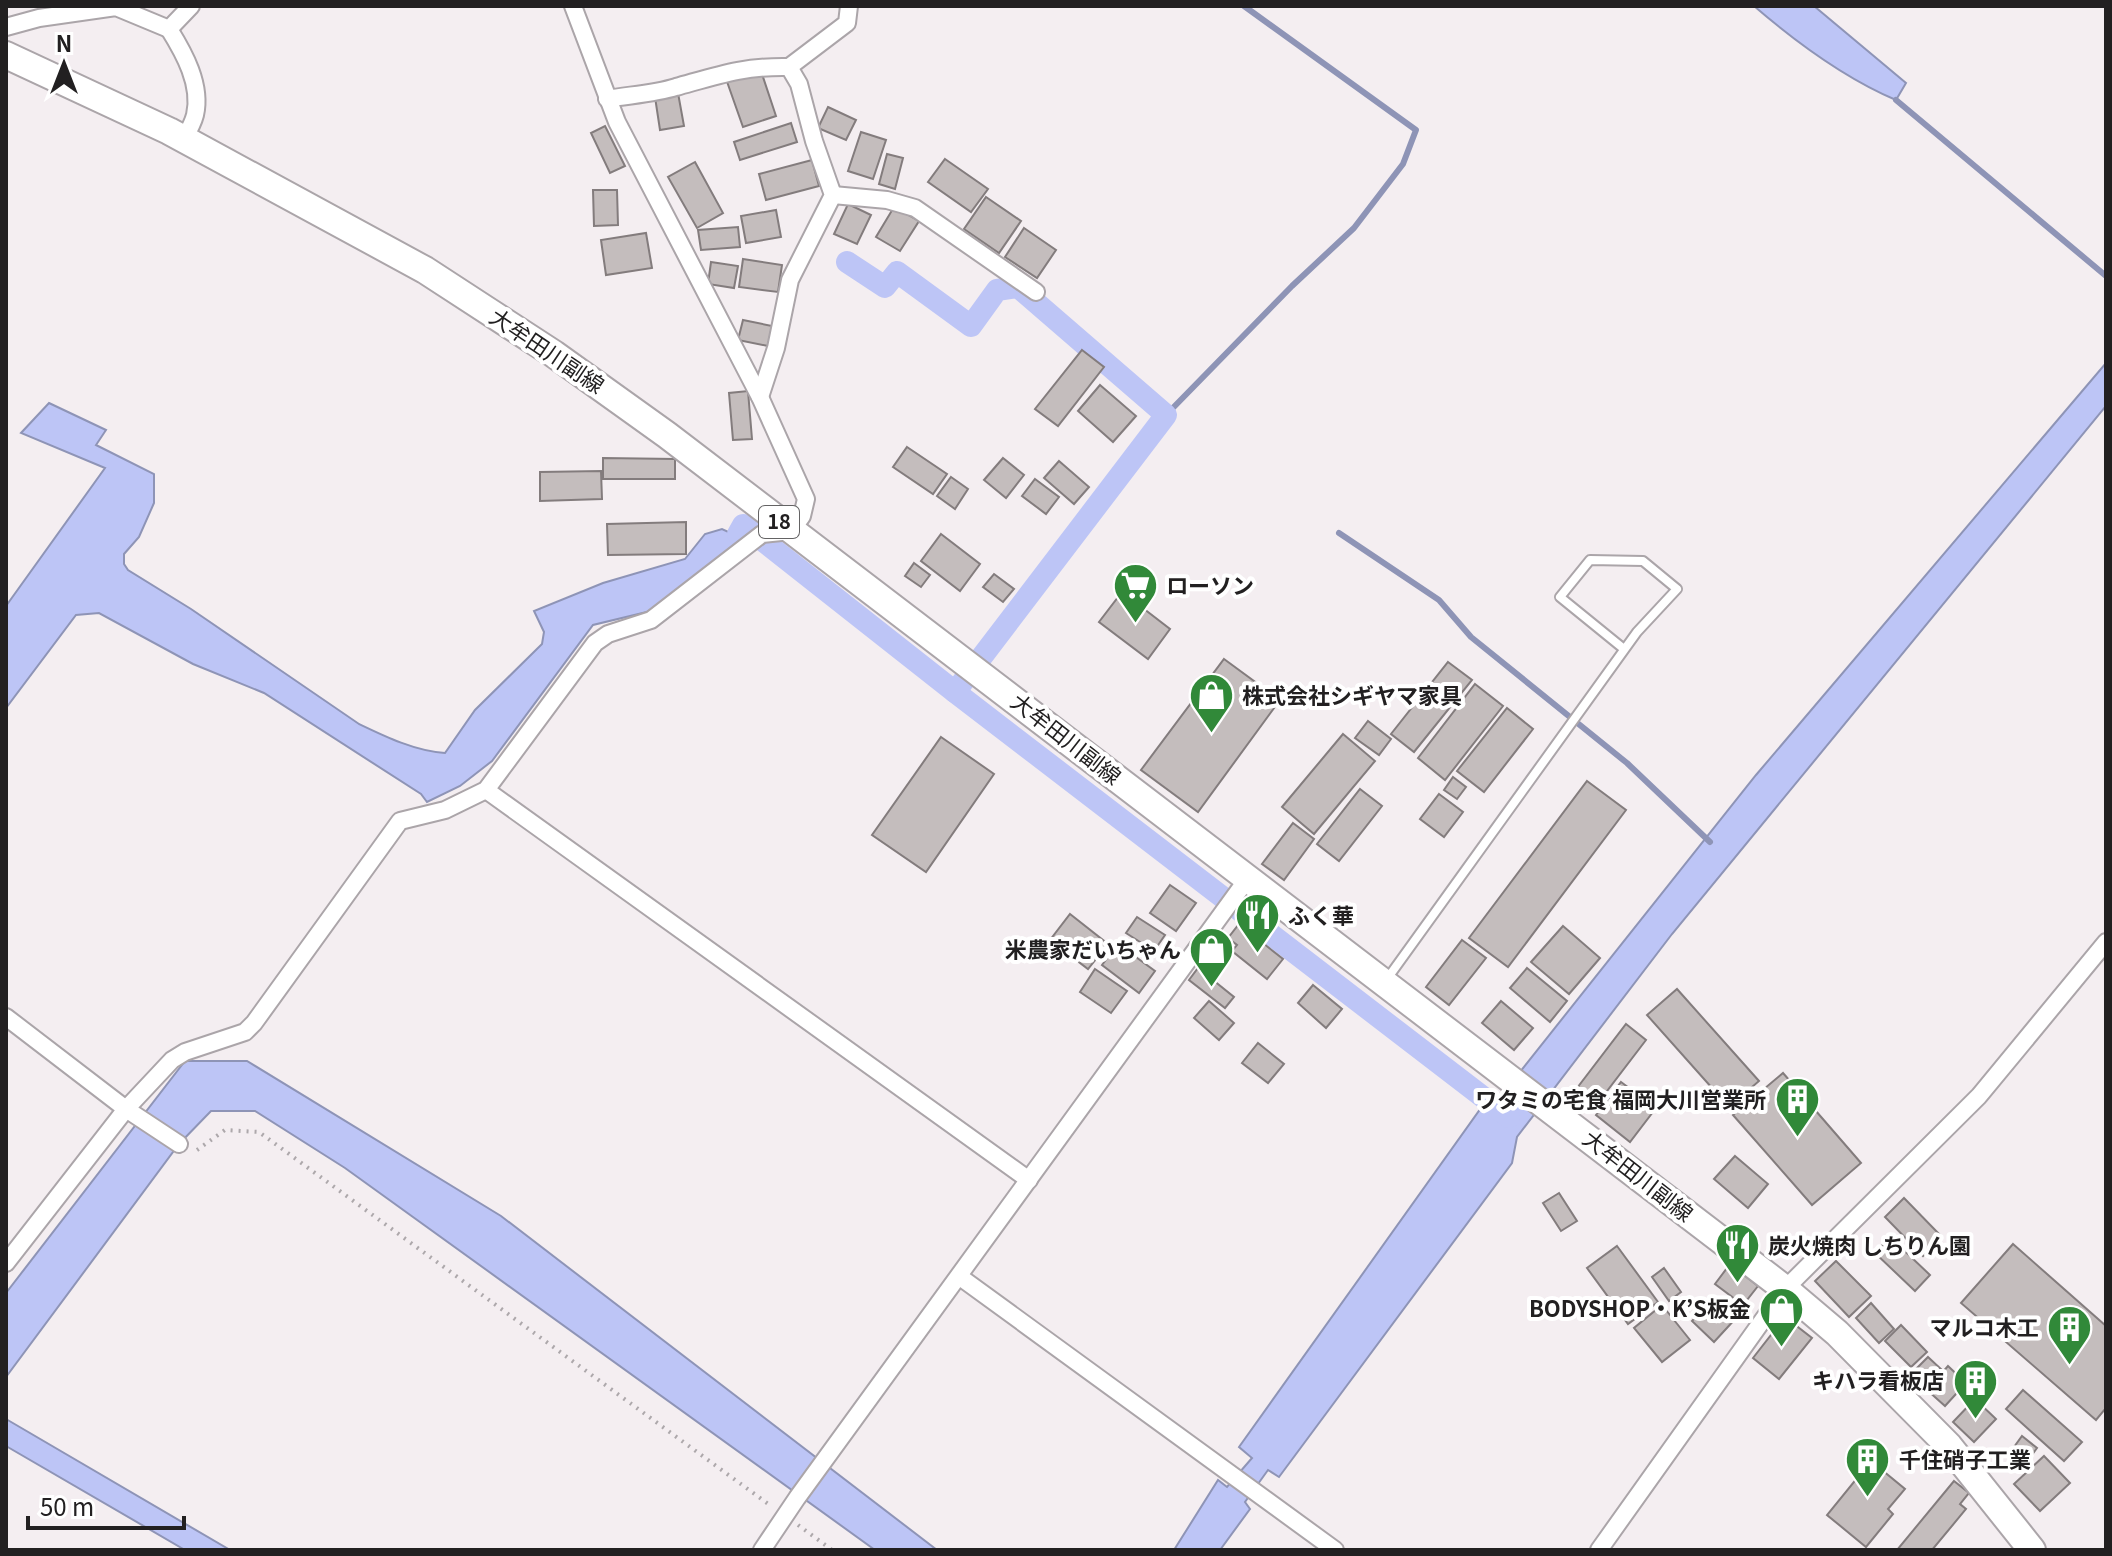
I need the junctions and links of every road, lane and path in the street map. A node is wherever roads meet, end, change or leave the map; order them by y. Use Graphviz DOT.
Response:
graph roads {
  1 [pos="116,6"];
  2 [pos="191,6"];
  3 [pos="573,6"];
  4 [pos="849,6"];
  5 [pos="6,27"];
  6 [pos="169,29"];
  7 [pos="6,55"];
  8 [pos="789,67"];
  9 [pos="607,99"];
  10 [pos="184,139"];
  11 [pos="833,195"];
  12 [pos="1036,292"];
  13 [pos="760,397"];
  14 [pos="791,531"];
  15 [pos="1624,649"];
  16 [pos="486,790"];
  17 [pos="1248,878"];
  18 [pos="2106,942"];
  19 [pos="1384,983"];
  20 [pos="6,1017"];
  21 [pos="126,1109"];
  22 [pos="179,1144"];
  23 [pos="1029,1180"];
  24 [pos="6,1263"];
  25 [pos="960,1277"];
  26 [pos="1785,1289"];
  27 [pos="786,1517"];
  28 [pos="762,1550"];
  29 [pos="832,1550"];
  30 [pos="1335,1550"];
  31 [pos="1599,1550"];
  32 [pos="2032,1550"];
  1 -- 5 [label="street"];
  1 -- 6 [label="street"];
  2 -- 6 [label="street"];
  3 -- 9 [label="street"];
  4 -- 8 [label="street"];
  6 -- 10 [label="street"];
  7 -- 10 [label="main road, 大牟田川副線 / 18"];
  8 -- 9 [label="street"];
  8 -- 11 [label="street"];
  9 -- 13 [label="street"];
  10 -- 14 [label="main road, 大牟田川副線 / 18"];
  11 -- 12 [label="street"];
  11 -- 13 [label="street"];
  13 -- 14 [label="street"];
  14 -- 16 [label="street"];
  14 -- 17 [label="main road, 大牟田川副線 / 18"];
  15 -- 15 [label="lane"];
  15 -- 19 [label="lane"];
  16 -- 21 [label="street"];
  16 -- 23 [label="street"];
  17 -- 19 [label="main road, 大牟田川副線 / 18"];
  17 -- 23 [label="street"];
  18 -- 26 [label="street"];
  19 -- 26 [label="main road, 大牟田川副線 / 18"];
  20 -- 21 [label="street"];
  21 -- 22 [label="street"];
  21 -- 24 [label="street"];
  22 -- 27 [label="path"];
  23 -- 25 [label="street"];
  25 -- 27 [label="street"];
  25 -- 30 [label="street"];
  26 -- 31 [label="street"];
  26 -- 32 [label="main road, 大牟田川副線 / 18"];
  27 -- 28 [label="street"];
  27 -- 29 [label="path"];
}
